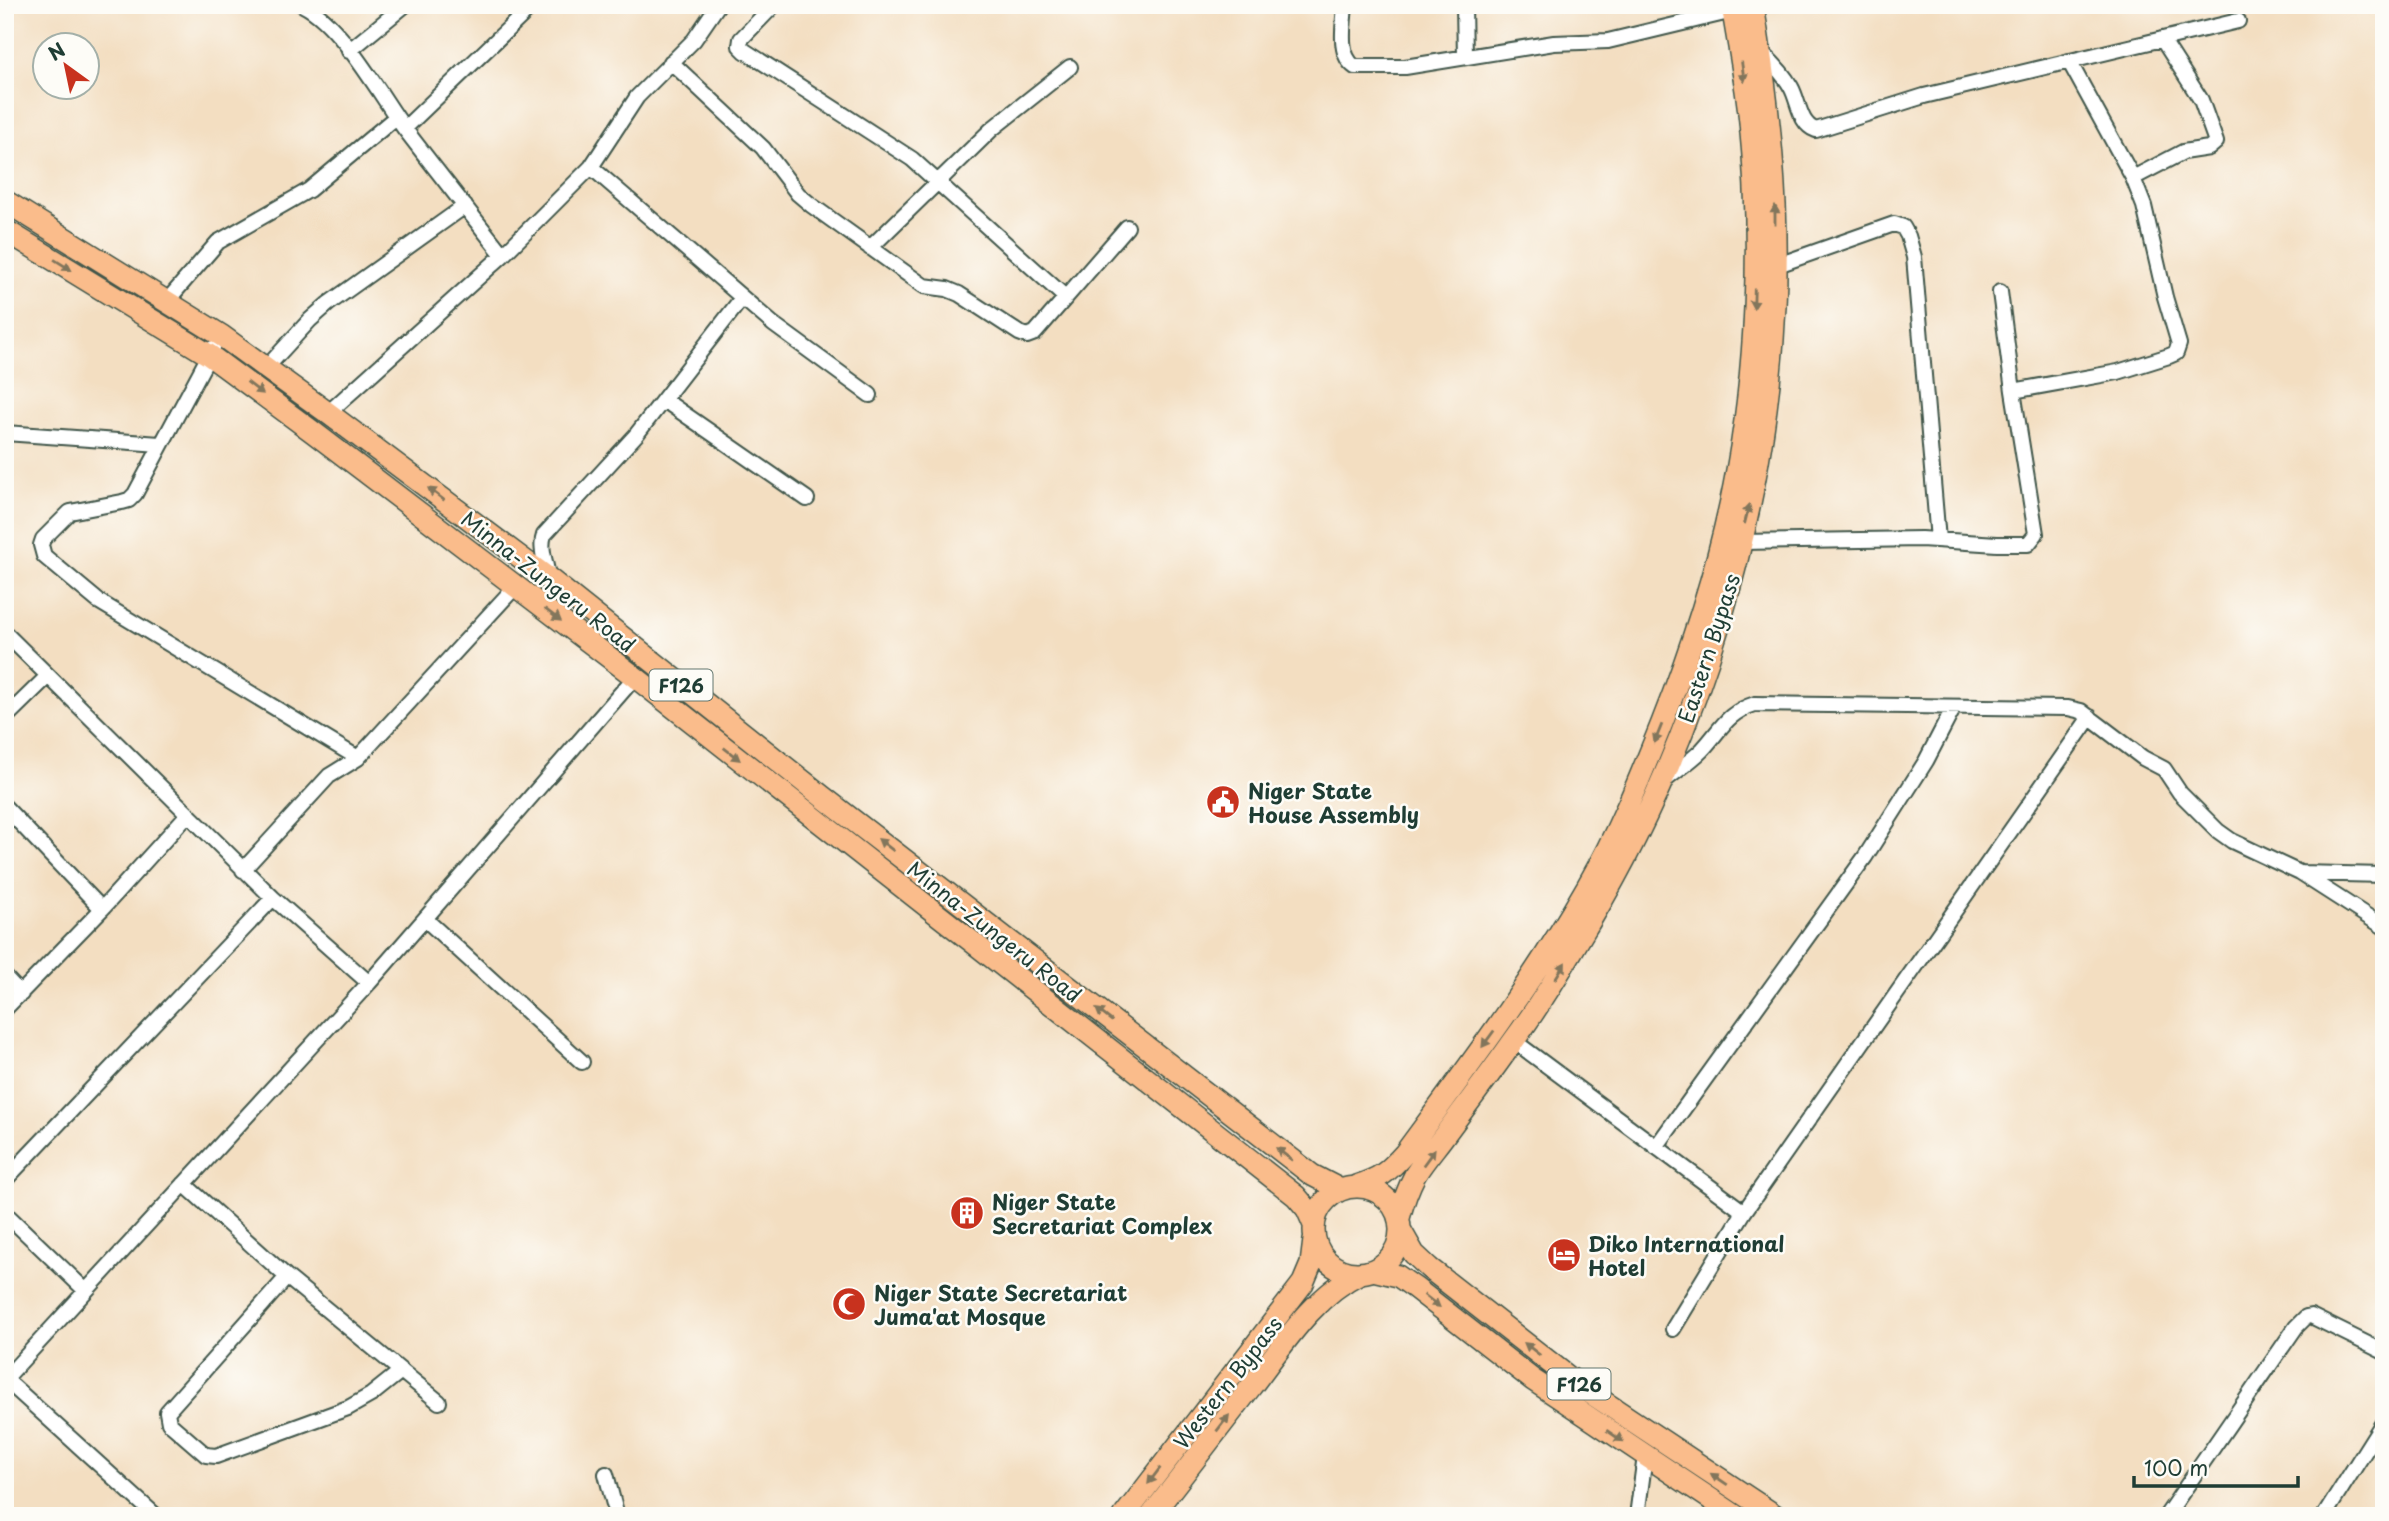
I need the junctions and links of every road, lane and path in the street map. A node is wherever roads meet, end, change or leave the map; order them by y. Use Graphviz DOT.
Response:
graph roads {
  1 [pos="303,5"];
  2 [pos="405,5"];
  3 [pos="533,5"];
  4 [pos="718,5"];
  5 [pos="774,5"];
  6 [pos="1345,5"];
  7 [pos="1464,5"];
  8 [pos="1754,5"];
  9 [pos="1732,8"];
  10 [pos="2238,20"];
  11 [pos="2162,39"];
  12 [pos="349,51"];
  13 [pos="1761,52"];
  14 [pos="1465,57"];
  15 [pos="2069,61"];
  16 [pos="671,62"];
  17 [pos="1070,67"];
  18 [pos="400,122"];
  19 [pos="591,167"];
  20 [pos="2133,178"];
  21 [pos="938,182"];
  22 [pos="5,201"];
  23 [pos="465,206"];
  24 [pos="1127,227"];
  25 [pos="5,230"];
  26 [pos="870,248"];
  27 [pos="503,255"];
  28 [pos="1775,266"];
  29 [pos="2000,292"];
  30 [pos="1065,297"];
  31 [pos="742,298"];
  32 [pos="167,301"];
  33 [pos="222,336"];
  34 [pos="209,355"];
  35 [pos="266,368"];
  36 [pos="2012,391"];
  37 [pos="870,395"];
  38 [pos="664,400"];
  39 [pos="328,413"];
  40 [pos="5,433"];
  41 [pos="160,444"];
  42 [pos="807,499"];
  43 [pos="1938,540"];
  44 [pos="1740,542"];
  45 [pos="548,578"];
  46 [pos="515,587"];
  47 [pos="5,633"];
  48 [pos="48,676"];
  49 [pos="635,677"];
  50 [pos="1954,707"];
  51 [pos="2090,717"];
  52 [pos="5,718"];
  53 [pos="358,758"];
  54 [pos="1660,785"];
  55 [pos="823,797"];
  56 [pos="5,807"];
  57 [pos="188,814"];
  58 [pos="809,815"];
  59 [pos="243,870"];
  60 [pos="2300,873"];
  61 [pos="2384,875"];
  62 [pos="273,898"];
  63 [pos="102,909"];
  64 [pos="425,919"];
  65 [pos="2384,927"];
  66 [pos="5,977"];
  67 [pos="369,983"];
  68 [pos="21,994"];
  69 [pos="5,1009"];
  70 [pos="1514,1041"];
  71 [pos="582,1062"];
  72 [pos="1656,1147"];
  73 [pos="5,1180"];
  74 [pos="184,1184"];
  75 [pos="1349,1188"];
  76 [pos="1744,1212"];
  77 [pos="5,1213"];
  78 [pos="1400,1224"];
  79 [pos="1314,1233"];
  80 [pos="1366,1272"];
  81 [pos="287,1277"];
  82 [pos="85,1290"];
  83 [pos="1673,1329"];
  84 [pos="2384,1352"];
  85 [pos="401,1371"];
  86 [pos="5,1379"];
  87 [pos="439,1402"];
  88 [pos="2384,1421"];
  89 [pos="1645,1456"];
  90 [pos="606,1474"];
  91 [pos="156,1516"];
  92 [pos="617,1516"];
  93 [pos="1124,1516"];
  94 [pos="1151,1516"];
  95 [pos="1637,1516"];
  96 [pos="1736,1516"];
  97 [pos="1776,1516"];
  98 [pos="2166,1516"];
  99 [pos="2325,1516"];
  1 -- 12 [label="street"];
  2 -- 12 [label="street"];
  3 -- 18 [label="street"];
  4 -- 16 [label="street"];
  5 -- 21 [label="street"];
  6 -- 14 [label="street"];
  7 -- 14 [label="street"];
  8 -- 13 [label="main road, Eastern Bypass"];
  9 -- 14 [label="street"];
  9 -- 75 [label="main road, Eastern Bypass, one-way"];
  10 -- 11 [label="street"];
  11 -- 15 [label="street"];
  11 -- 20 [label="street"];
  12 -- 18 [label="street"];
  13 -- 15 [label="street"];
  28 -- 13 [label="main road, Eastern Bypass, one-way"];
  15 -- 20 [label="street"];
  16 -- 19 [label="street"];
  16 -- 26 [label="street"];
  17 -- 21 [label="street"];
  18 -- 23 [label="street"];
  18 -- 32 [label="street"];
  19 -- 27 [label="street"];
  19 -- 31 [label="street"];
  20 -- 36 [label="street"];
  21 -- 26 [label="street"];
  21 -- 30 [label="street"];
  22 -- 32 [label="main road, Minna-Zungeru Road / F126"];
  23 -- 27 [label="street"];
  23 -- 35 [label="street"];
  24 -- 30 [label="street"];
  25 -- 34 [label="main road, Minna-Zungeru Road / F126, one-way"];
  26 -- 30 [label="street"];
  27 -- 39 [label="street"];
  28 -- 43 [label="street"];
  44 -- 28 [label="main road, Eastern Bypass, one-way"];
  29 -- 36 [label="street"];
  31 -- 37 [label="street"];
  31 -- 38 [label="street"];
  32 -- 33 [label="main road, Minna-Zungeru Road / F126"];
  33 -- 34 [label="street"];
  33 -- 35 [label="main road, Minna-Zungeru Road / F126"];
  34 -- 41 [label="street"];
  34 -- 46 [label="main road, Minna-Zungeru Road / F126, one-way"];
  35 -- 39 [label="main road, Minna-Zungeru Road / F126"];
  36 -- 43 [label="street"];
  38 -- 42 [label="street"];
  38 -- 45 [label="street"];
  45 -- 39 [label="main road, Minna-Zungeru Road / F126, one-way"];
  40 -- 41 [label="street"];
  41 -- 53 [label="street"];
  43 -- 44 [label="street"];
  44 -- 54 [label="main road, Eastern Bypass"];
  45 -- 55 [label="main road, Minna-Zungeru Road / F126"];
  46 -- 49 [label="main road, Minna-Zungeru Road / F126, one-way"];
  46 -- 53 [label="street"];
  47 -- 48 [label="street"];
  48 -- 52 [label="street"];
  48 -- 57 [label="street"];
  49 -- 58 [label="main road, Minna-Zungeru Road / F126, one-way"];
  49 -- 64 [label="street"];
  50 -- 51 [label="street"];
  50 -- 54 [label="street"];
  50 -- 72 [label="street"];
  51 -- 60 [label="street"];
  51 -- 76 [label="street"];
  53 -- 59 [label="street"];
  70 -- 54 [label="main road, Eastern Bypass, one-way"];
  55 -- 58 [label="main road"];
  75 -- 55 [label="main road, Minna-Zungeru Road / F126, one-way"];
  56 -- 63 [label="street"];
  57 -- 59 [label="street"];
  57 -- 63 [label="street"];
  58 -- 79 [label="main road, Minna-Zungeru Road / F126"];
  59 -- 62 [label="street"];
  60 -- 61 [label="street"];
  60 -- 65 [label="street"];
  62 -- 67 [label="street"];
  62 -- 73 [label="street"];
  63 -- 68 [label="street"];
  64 -- 67 [label="street"];
  64 -- 71 [label="street"];
  66 -- 68 [label="street"];
  67 -- 74 [label="street"];
  68 -- 69 [label="street"];
  70 -- 72 [label="street"];
  78 -- 70 [label="main road, Eastern Bypass, one-way"];
  72 -- 76 [label="street"];
  74 -- 81 [label="street"];
  74 -- 82 [label="street"];
  75 -- 78 [label="main road, F126"];
  75 -- 79 [label="main road"];
  76 -- 83 [label="street"];
  77 -- 82 [label="street"];
  78 -- 80 [label="main road"];
  97 -- 78 [label="main road, F126, one-way"];
  79 -- 80 [label="main road, F126"];
  79 -- 93 [label="main road, Western Bypass, one-way"];
  80 -- 89 [label="main road, F126, one-way"];
  94 -- 80 [label="main road, Western Bypass, one-way"];
  81 -- 85 [label="street"];
  81 -- 85 [label="street"];
  82 -- 86 [label="street"];
  84 -- 98 [label="street"];
  85 -- 87 [label="street"];
  86 -- 91 [label="street"];
  88 -- 99 [label="street"];
  89 -- 95 [label="street"];
  89 -- 96 [label="main road, F126"];
  90 -- 92 [label="street"];
}
